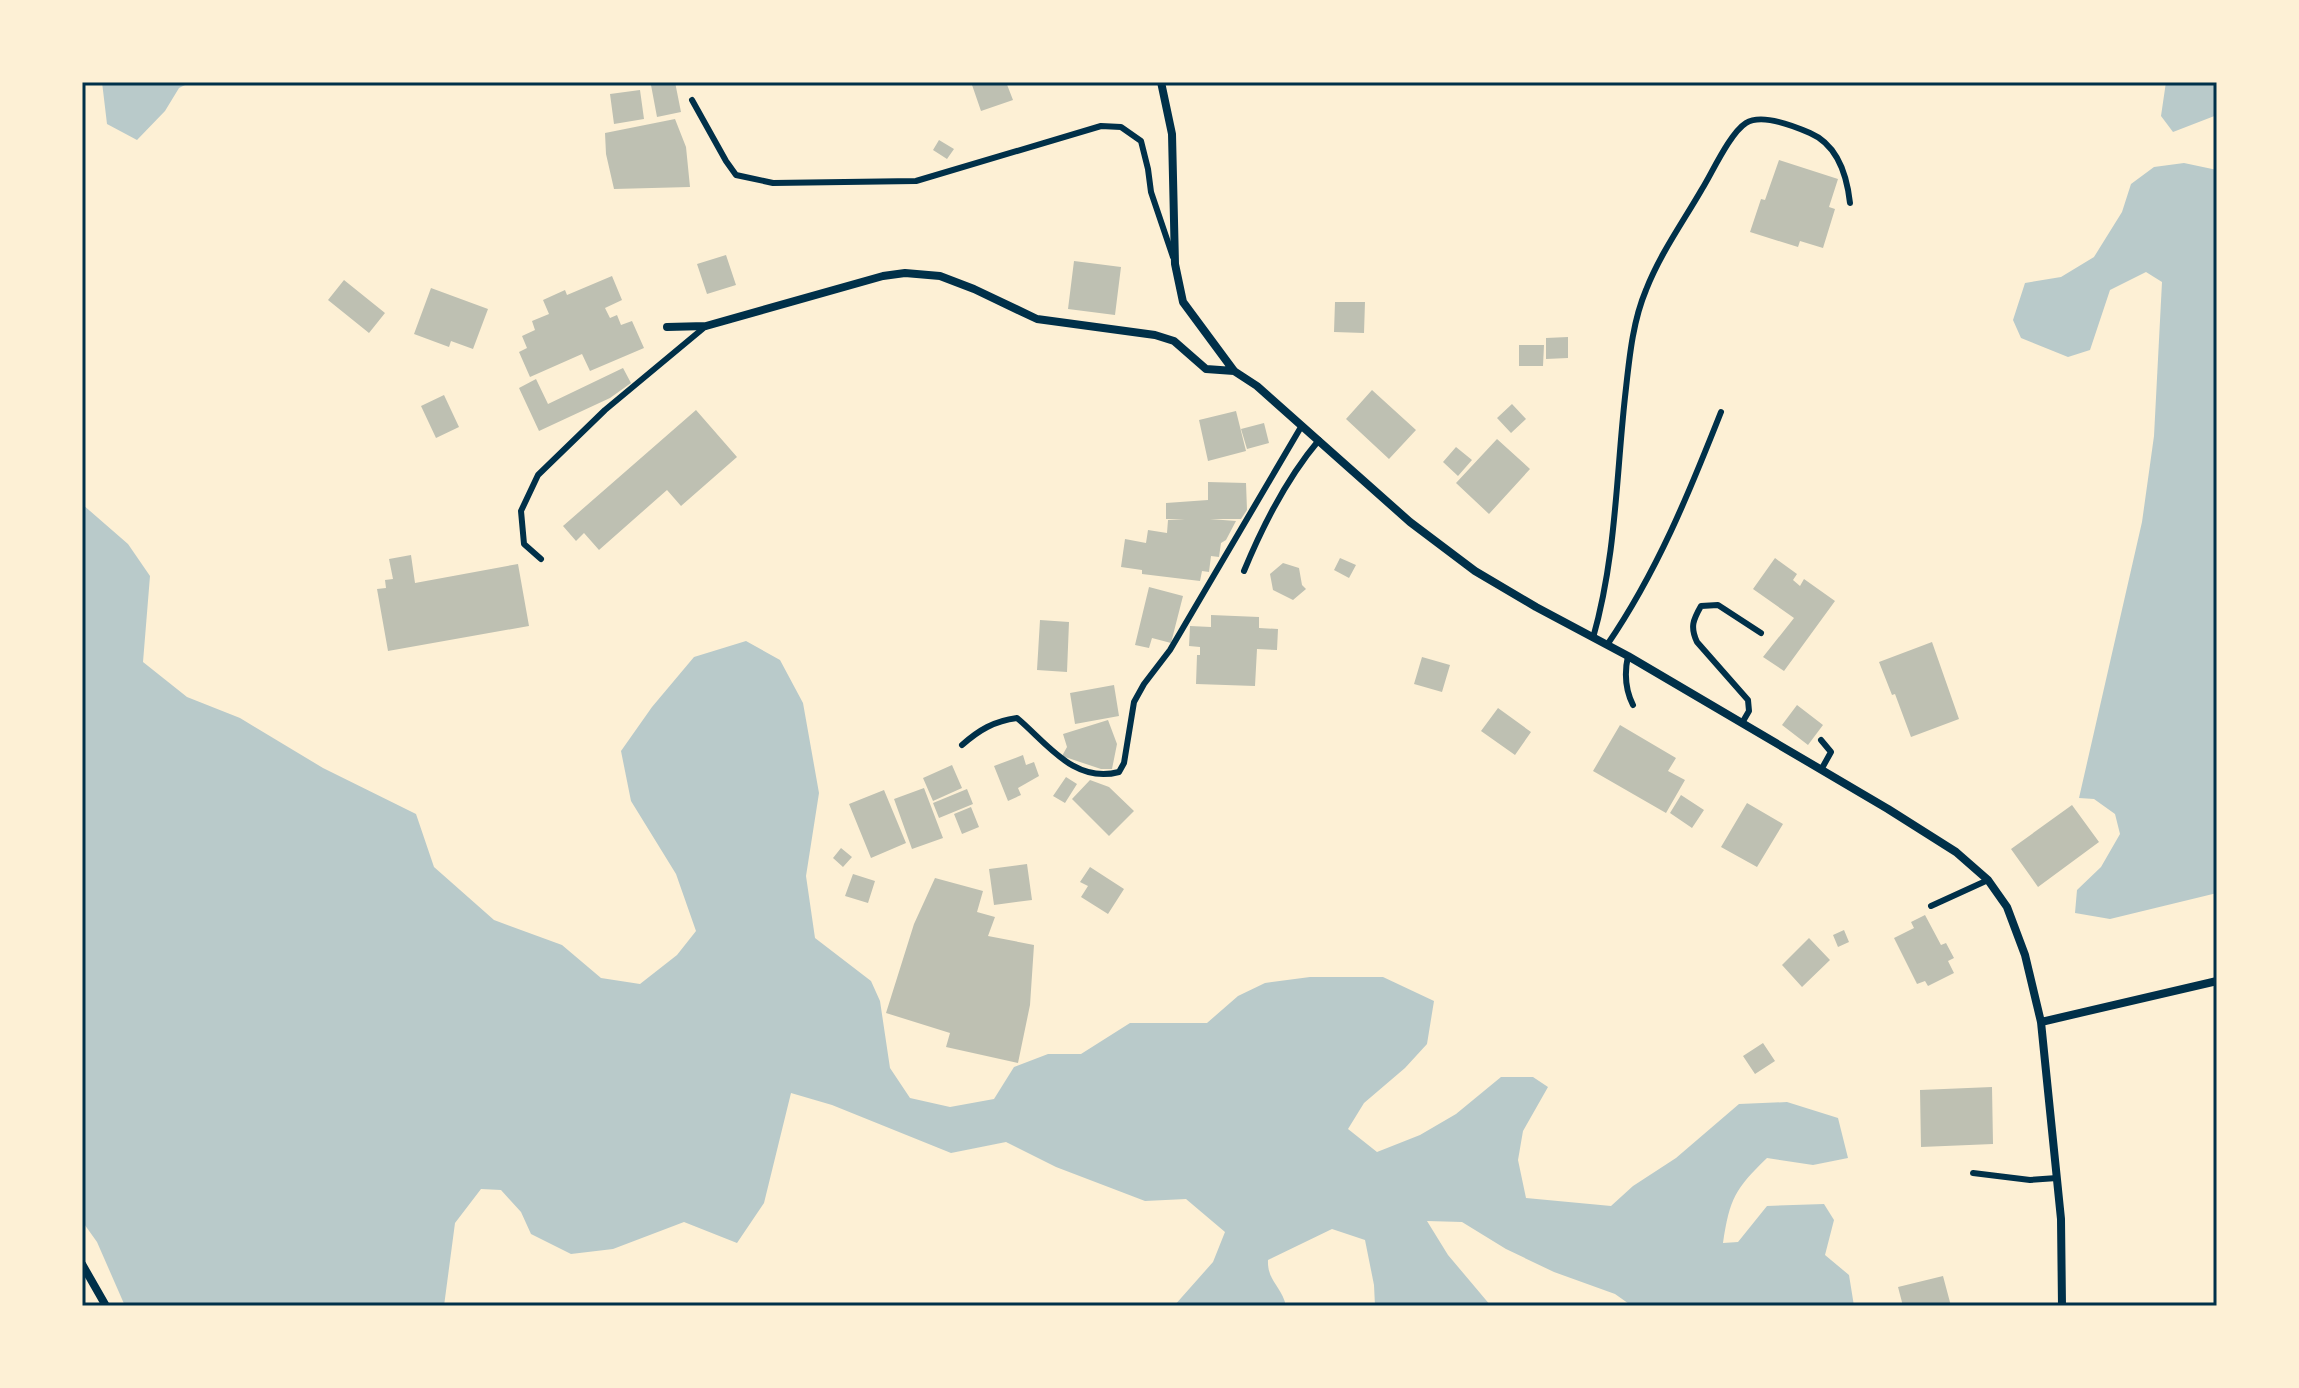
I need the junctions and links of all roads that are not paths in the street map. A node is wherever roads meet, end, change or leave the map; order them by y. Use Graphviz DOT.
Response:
graph roads {
  1 [pos="1161,82"];
  2 [pos="692,100"];
  3 [pos="1850,203"];
  4 [pos="1175,264"];
  5 [pos="706,326"];
  6 [pos="667,327"];
  7 [pos="1234,371"];
  8 [pos="1721,412"];
  9 [pos="1301,427"];
  10 [pos="1319,440"];
  11 [pos="541,559"];
  12 [pos="1244,571"];
  13 [pos="1761,633"];
  14 [pos="1593,638"];
  15 [pos="1607,645"];
  16 [pos="1628,656"];
  17 [pos="1633,705"];
  18 [pos="1742,723"];
  19 [pos="1821,740"];
  20 [pos="962,745"];
  21 [pos="1821,770"];
  22 [pos="1988,880"];
  23 [pos="1931,906"];
  24 [pos="2217,981"];
  25 [pos="2041,1022"];
  26 [pos="1973,1173"];
  27 [pos="2057,1178"];
  28 [pos="82,1264"];
  29 [pos="106,1306"];
  30 [pos="2062,1306"];
  1 -- 4 [label="street"];
  2 -- 4 [label="lane"];
  3 -- 14 [label="lane"];
  4 -- 7 [label="street"];
  5 -- 6 [label="street"];
  5 -- 7 [label="street"];
  5 -- 11 [label="lane"];
  7 -- 9 [label="street"];
  8 -- 15 [label="lane"];
  9 -- 10 [label="street"];
  9 -- 20 [label="lane"];
  10 -- 12 [label="lane"];
  10 -- 14 [label="street"];
  13 -- 18 [label="lane"];
  14 -- 15 [label="street"];
  15 -- 16 [label="street"];
  16 -- 17 [label="lane"];
  16 -- 18 [label="street"];
  18 -- 21 [label="street"];
  19 -- 21 [label="lane"];
  21 -- 22 [label="street"];
  22 -- 23 [label="lane"];
  22 -- 25 [label="street"];
  24 -- 25 [label="street"];
  25 -- 27 [label="street"];
  26 -- 27 [label="lane"];
  27 -- 30 [label="street"];
  28 -- 29 [label="street"];
}
